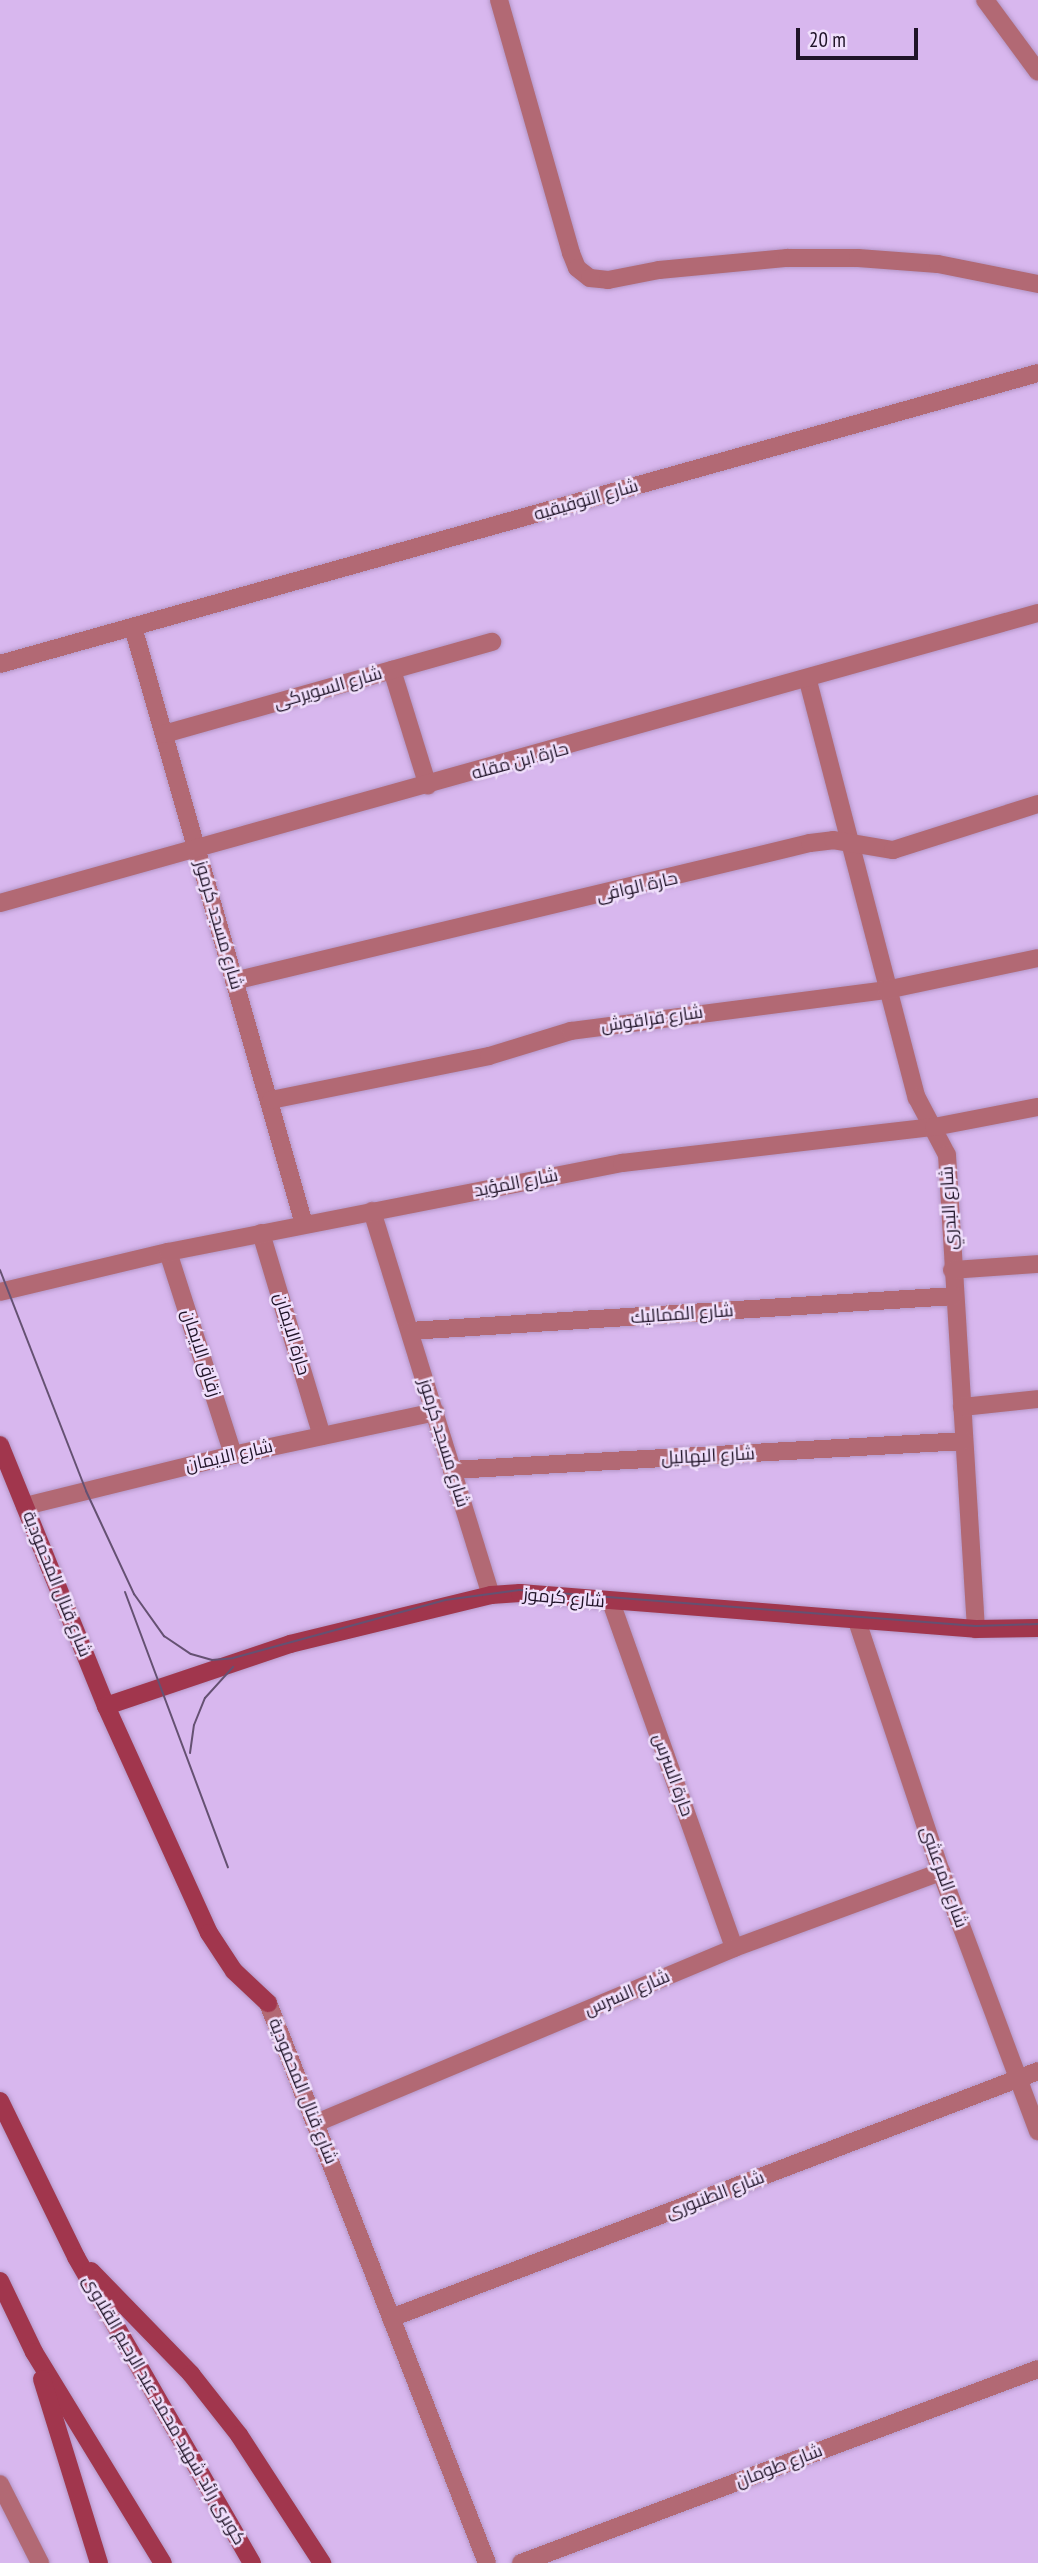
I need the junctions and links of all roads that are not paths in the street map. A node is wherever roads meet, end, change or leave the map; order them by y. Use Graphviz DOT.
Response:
graph roads {
  1 [pos="499,0"];
  2 [pos="985,0"];
  3 [pos="1038,72"];
  4 [pos="1038,284"];
  5 [pos="1038,373"];
  6 [pos="1038,613"];
  7 [pos="133,627"];
  8 [pos="492,642"];
  9 [pos="0,664"];
  10 [pos="392,670"];
  11 [pos="808,681"];
  12 [pos="164,734"];
  13 [pos="428,786"];
  14 [pos="1038,804"];
  15 [pos="849,843"];
  16 [pos="197,849"];
  17 [pos="0,903"];
  18 [pos="1038,958"];
  19 [pos="234,981"];
  20 [pos="886,990"];
  21 [pos="271,1100"];
  22 [pos="1038,1107"];
  23 [pos="934,1127"];
  24 [pos="372,1211"];
  25 [pos="304,1224"];
  26 [pos="261,1233"];
  27 [pos="168,1252"];
  28 [pos="1038,1264"];
  29 [pos="952,1270"];
  30 [pos="0,1292"];
  31 [pos="954,1297"];
  32 [pos="410,1331"];
  33 [pos="1038,1399"];
  34 [pos="962,1407"];
  35 [pos="435,1412"];
  36 [pos="323,1436"];
  37 [pos="964,1441"];
  38 [pos="0,1445"];
  39 [pos="233,1455"];
  40 [pos="452,1470"];
  41 [pos="25,1506"];
  42 [pos="491,1595"];
  43 [pos="611,1602"];
  44 [pos="856,1621"];
  45 [pos="1038,1628"];
  46 [pos="976,1629"];
  47 [pos="106,1706"];
  48 [pos="941,1872"];
  49 [pos="734,1948"];
  50 [pos="268,2003"];
  51 [pos="1038,2071"];
  52 [pos="1019,2078"];
  53 [pos="0,2101"];
  54 [pos="316,2123"];
  55 [pos="1038,2131"];
  56 [pos="76,2257"];
  57 [pos="0,2281"];
  58 [pos="391,2318"];
  59 [pos="34,2352"];
  60 [pos="1038,2369"];
  61 [pos="0,2484"];
  62 [pos="40,2563"];
  63 [pos="99,2563"];
  64 [pos="163,2563"];
  65 [pos="252,2563"];
  66 [pos="322,2563"];
  67 [pos="487,2563"];
  68 [pos="521,2563"];
  1 -- 4 [label="street"];
  2 -- 3 [label="street"];
  5 -- 7 [label="street, شارع التوفيقيه"];
  6 -- 11 [label="street, حارة ابن مقله"];
  7 -- 9 [label="street, شارع التوفيقيه"];
  7 -- 12 [label="street, شارع مسجد كرموز"];
  8 -- 10 [label="street, شارع السويركى"];
  10 -- 12 [label="street, شارع السويركى"];
  10 -- 13 [label="street"];
  11 -- 13 [label="street, حارة ابن مقله"];
  11 -- 15 [label="street, شارع البدري"];
  12 -- 16 [label="street, شارع مسجد كرموز"];
  13 -- 16 [label="street, حارة ابن مقله"];
  14 -- 15 [label="street, حارة الوافى"];
  15 -- 19 [label="street, حارة الوافى"];
  15 -- 20 [label="street, شارع البدري"];
  16 -- 17 [label="street, حارة ابن مقله"];
  16 -- 19 [label="street, شارع مسجد كرموز"];
  18 -- 20 [label="street, شارع قراقوش"];
  19 -- 21 [label="street, شارع مسجد كرموز"];
  20 -- 21 [label="street, شارع قراقوش"];
  20 -- 23 [label="street, شارع البدري"];
  21 -- 25 [label="street, شارع مسجد كرموز"];
  22 -- 23 [label="street, شارع المؤيد"];
  23 -- 24 [label="street, شارع المؤيد"];
  23 -- 29 [label="street, شارع البدري"];
  24 -- 25 [label="street, شارع المؤيد"];
  24 -- 32 [label="street, شارع مسجد كرموز"];
  25 -- 26 [label="street, شارع المؤيد"];
  26 -- 27 [label="street, شارع المؤيد"];
  26 -- 36 [label="street, حارة الايمان"];
  27 -- 30 [label="street, شارع المؤيد"];
  27 -- 39 [label="street, زقاق الايمان"];
  28 -- 29 [label="street"];
  29 -- 31 [label="street, شارع البدري"];
  31 -- 32 [label="street, شارع المماليك"];
  31 -- 34 [label="street, شارع البدري"];
  32 -- 35 [label="street, شارع مسجد كرموز"];
  33 -- 34 [label="street"];
  34 -- 37 [label="street, شارع البدري"];
  35 -- 36 [label="street, شارع الايمان"];
  35 -- 40 [label="street, شارع مسجد كرموز"];
  36 -- 39 [label="street, شارع الايمان"];
  37 -- 40 [label="street, شارع البهاليل"];
  37 -- 46 [label="street, شارع البدري"];
  38 -- 41 [label="main road, شارع قنال المحمودية"];
  39 -- 41 [label="street, شارع الايمان"];
  40 -- 42 [label="street, شارع مسجد كرموز"];
  41 -- 47 [label="main road, شارع قنال المحمودية"];
  42 -- 43 [label="main road, شارع كرموز"];
  42 -- 47 [label="main road, شارع كرموز"];
  43 -- 44 [label="main road, شارع كرموز"];
  43 -- 49 [label="street, حارة السرس"];
  44 -- 46 [label="main road, شارع كرموز"];
  44 -- 48 [label="street, شارع المرعشى"];
  45 -- 46 [label="main road, شارع كرموز"];
  47 -- 50 [label="main road, شارع قنال المحمودية"];
  48 -- 49 [label="street, شارع السرس"];
  48 -- 52 [label="street, شارع المرعشى"];
  49 -- 54 [label="street, شارع السرس"];
  50 -- 54 [label="street, شارع قنال المحمودية"];
  51 -- 52 [label="street, شارع الطنبورى"];
  52 -- 55 [label="street, شارع المرعشى"];
  52 -- 58 [label="street, شارع الطنبورى"];
  53 -- 56 [label="main road"];
  54 -- 58 [label="street, شارع قنال المحمودية"];
  56 -- 65 [label="main road, كوبرى رائد شهيد محمد عبد الرحيم القلاوى"];
  56 -- 66 [label="main road"];
  57 -- 59 [label="main road"];
  58 -- 67 [label="street, شارع قنال المحمودية"];
  59 -- 63 [label="main road"];
  59 -- 64 [label="main road"];
  60 -- 68 [label="street, شارع طومان"];
  61 -- 62 [label="street"];
}
